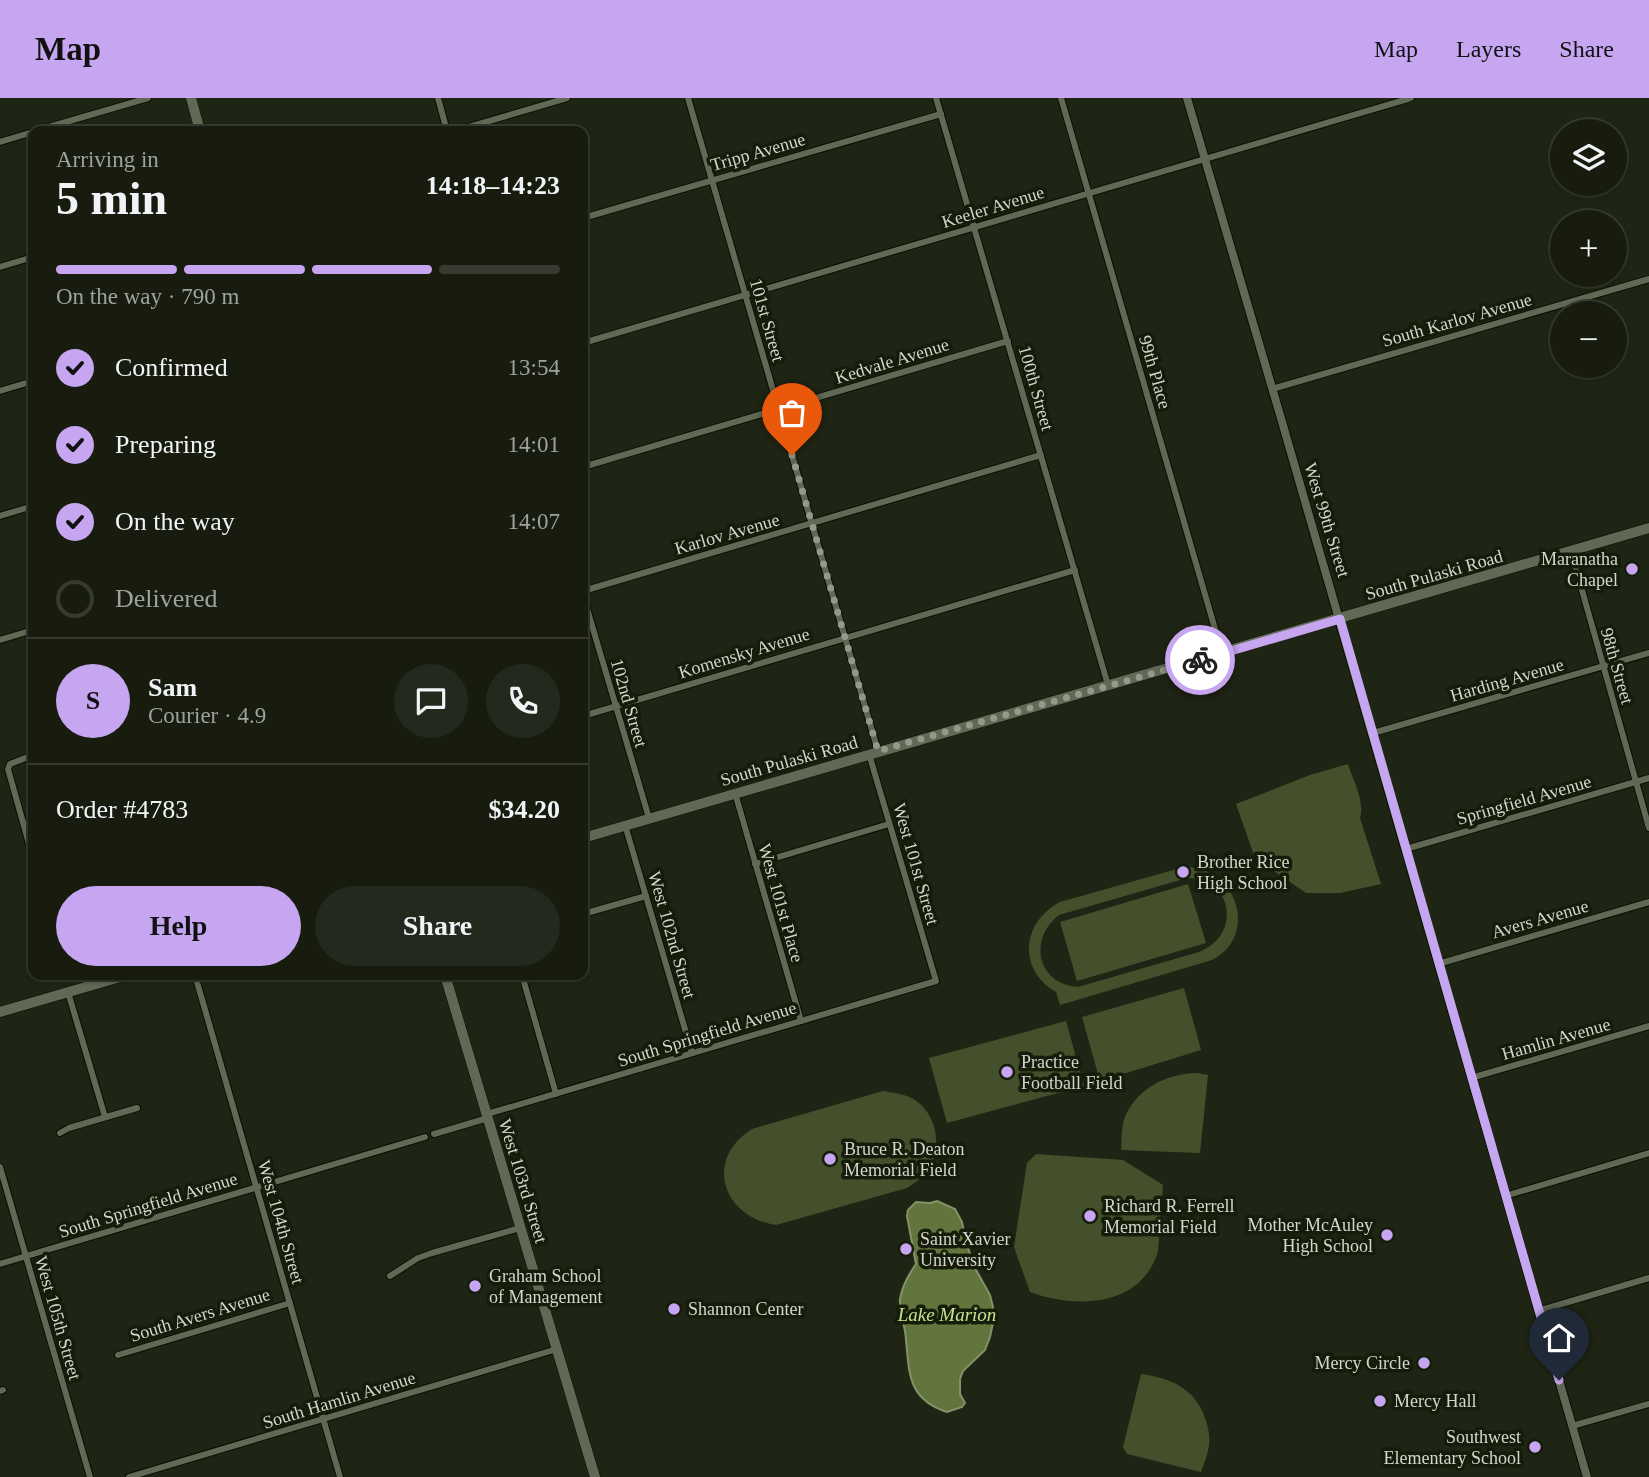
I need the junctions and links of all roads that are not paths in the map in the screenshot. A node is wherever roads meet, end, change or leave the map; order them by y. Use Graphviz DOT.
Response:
graph roads {
  1 [pos="148,98"];
  2 [pos="191,98"];
  3 [pos="438,98"];
  4 [pos="567,98"];
  5 [pos="688,98"];
  6 [pos="936,98"];
  7 [pos="1060,98"];
  8 [pos="1186,98"];
  9 [pos="1411,98"];
  10 [pos="941,114"];
  11 [pos="54,126"];
  12 [pos="199,126"];
  13 [pos="446,126"];
  14 [pos="472,126"];
  15 [pos="28,134"];
  16 [pos="0,142"];
  17 [pos="1205,159"];
  18 [pos="712,180"];
  19 [pos="1089,194"];
  20 [pos="588,217"];
  21 [pos="974,228"];
  22 [pos="28,259"];
  23 [pos="0,267"];
  24 [pos="1649,279"];
  25 [pos="746,295"];
  26 [pos="1008,341"];
  27 [pos="588,342"];
  28 [pos="28,383"];
  29 [pos="1272,389"];
  30 [pos="0,391"];
  31 [pos="779,409"];
  32 [pos="1041,456"];
  33 [pos="588,466"];
  34 [pos="28,508"];
  35 [pos="0,516"];
  36 [pos="812,523"];
  37 [pos="1649,528"];
  38 [pos="1571,551"];
  39 [pos="1075,570"];
  40 [pos="588,591"];
  41 [pos="588,610"];
  42 [pos="1340,619"];
  43 [pos="28,632"];
  44 [pos="845,638"];
  45 [pos="0,640"];
  46 [pos="1222,653"];
  47 [pos="1649,653"];
  48 [pos="1603,666"];
  49 [pos="1108,685"];
  50 [pos="616,706"];
  51 [pos="588,714"];
  52 [pos="1373,733"];
  53 [pos="874,753"];
  54 [pos="28,756"];
  55 [pos="1649,778"];
  56 [pos="1635,782"];
  57 [pos="734,793"];
  58 [pos="649,818"];
  59 [pos="890,824"];
  60 [pos="625,825"];
  61 [pos="1649,828"];
  62 [pos="588,836"];
  63 [pos="28,841"];
  64 [pos="1406,849"];
  65 [pos="755,864"];
  66 [pos="646,896"];
  67 [pos="1649,902"];
  68 [pos="588,913"];
  69 [pos="1438,964"];
  70 [pos="110,980"];
  71 [pos="196,980"];
  72 [pos="446,980"];
  73 [pos="523,980"];
  74 [pos="936,981"];
  75 [pos="68,992"];
  76 [pos="0,1012"];
  77 [pos="801,1021"];
  78 [pos="1649,1026"];
  79 [pos="692,1053"];
  80 [pos="1471,1078"];
  81 [pos="556,1094"];
  82 [pos="137,1108"];
  83 [pos="487,1116"];
  84 [pos="106,1117"];
  85 [pos="60,1133"];
  86 [pos="434,1134"];
  87 [pos="425,1137"];
  88 [pos="1649,1153"];
  89 [pos="0,1167"];
  90 [pos="256,1187"];
  91 [pos="1505,1196"];
  92 [pos="520,1228"];
  93 [pos="26,1256"];
  94 [pos="0,1264"];
  95 [pos="390,1276"];
  96 [pos="1649,1278"];
  97 [pos="290,1303"];
  98 [pos="1538,1311"];
  99 [pos="557,1349"];
  100 [pos="118,1355"];
  101 [pos="1649,1404"];
  102 [pos="323,1419"];
  103 [pos="1573,1426"];
  104 [pos="90,1477"];
  105 [pos="129,1477"];
  106 [pos="340,1477"];
  107 [pos="594,1477"];
  108 [pos="1587,1477"];
  1 -- 11 [label="street"];
  2 -- 12 [label="main road"];
  3 -- 13 [label="street"];
  4 -- 14 [label="street"];
  5 -- 18 [label="street, 101st Street"];
  6 -- 10 [label="street, 100th Street"];
  7 -- 19 [label="street, 99th Place"];
  8 -- 17 [label="street, West 99th Street"];
  9 -- 17 [label="street, Keeler Avenue"];
  10 -- 18 [label="street, Tripp Avenue"];
  10 -- 21 [label="street, 100th Street"];
  15 -- 16 [label="street"];
  17 -- 19 [label="street, Keeler Avenue"];
  17 -- 29 [label="street, West 99th Street"];
  18 -- 20 [label="street, Tripp Avenue"];
  18 -- 25 [label="street, 101st Street"];
  19 -- 21 [label="street, Keeler Avenue"];
  19 -- 46 [label="street, 99th Place"];
  21 -- 25 [label="street, Keeler Avenue"];
  21 -- 26 [label="street, 100th Street"];
  22 -- 23 [label="street"];
  24 -- 29 [label="street, South Karlov Avenue"];
  25 -- 27 [label="street, Keeler Avenue"];
  25 -- 31 [label="street, 101st Street"];
  26 -- 31 [label="street, Kedvale Avenue"];
  26 -- 32 [label="street, 100th Street"];
  28 -- 30 [label="street"];
  29 -- 42 [label="street, West 99th Street"];
  31 -- 33 [label="street, Kedvale Avenue"];
  31 -- 36 [label="street, 101st Street"];
  32 -- 36 [label="street, Karlov Avenue"];
  32 -- 39 [label="street, 100th Street"];
  34 -- 35 [label="street"];
  36 -- 40 [label="street, Karlov Avenue"];
  36 -- 44 [label="street, 101st Street"];
  37 -- 38 [label="main road, South Pulaski Road"];
  38 -- 42 [label="main road, South Pulaski Road"];
  38 -- 48 [label="street, 98th Street"];
  39 -- 44 [label="street, Komensky Avenue"];
  39 -- 49 [label="street, 100th Street"];
  41 -- 50 [label="street, 102nd Street"];
  42 -- 46 [label="main road, South Pulaski Road"];
  42 -- 52 [label="street, West 99th Street"];
  43 -- 45 [label="street"];
  44 -- 50 [label="street, Komensky Avenue"];
  44 -- 53 [label="street, 101st Street"];
  46 -- 49 [label="main road, South Pulaski Road"];
  47 -- 48 [label="street, Harding Avenue"];
  48 -- 52 [label="street, Harding Avenue"];
  48 -- 56 [label="street, 98th Street"];
  49 -- 53 [label="main road, South Pulaski Road"];
  50 -- 51 [label="street, Komensky Avenue"];
  50 -- 58 [label="street, 102nd Street"];
  52 -- 64 [label="street, West 99th Street"];
  53 -- 57 [label="main road, South Pulaski Road"];
  53 -- 59 [label="street, West 101st Street"];
  54 -- 63 [label="street"];
  55 -- 56 [label="street, Springfield Avenue"];
  56 -- 61 [label="street, 98th Street"];
  56 -- 64 [label="street, Springfield Avenue"];
  57 -- 58 [label="main road, South Pulaski Road"];
  57 -- 65 [label="street, West 101st Place"];
  58 -- 60 [label="main road, South Pulaski Road"];
  59 -- 65 [label="street"];
  59 -- 74 [label="street, West 101st Street"];
  60 -- 62 [label="main road, South Pulaski Road"];
  60 -- 66 [label="street, West 102nd Street"];
  64 -- 69 [label="street, West 99th Street"];
  65 -- 77 [label="street, West 101st Place"];
  66 -- 68 [label="street"];
  66 -- 79 [label="street, West 102nd Street"];
  67 -- 69 [label="street, Avers Avenue"];
  69 -- 80 [label="street, West 99th Street"];
  70 -- 75 [label="main road"];
  71 -- 90 [label="street, West 104th Street"];
  72 -- 83 [label="main road, West 103rd Street"];
  73 -- 81 [label="street"];
  74 -- 77 [label="street, South Springfield Avenue"];
  75 -- 76 [label="main road"];
  75 -- 84 [label="street"];
  77 -- 79 [label="street, South Springfield Avenue"];
  78 -- 80 [label="street, Hamlin Avenue"];
  79 -- 81 [label="street, South Springfield Avenue"];
  80 -- 91 [label="street, West 99th Street"];
  81 -- 83 [label="street, South Springfield Avenue"];
  82 -- 84 [label="street"];
  83 -- 86 [label="street, South Springfield Avenue"];
  83 -- 92 [label="main road, West 103rd Street"];
  84 -- 85 [label="street"];
  87 -- 90 [label="street, South Springfield Avenue"];
  88 -- 91 [label="street"];
  89 -- 93 [label="street, West 105th Street"];
  90 -- 93 [label="street, South Springfield Avenue"];
  90 -- 97 [label="street, West 104th Street"];
  91 -- 98 [label="street, West 99th Street"];
  92 -- 95 [label="street"];
  92 -- 99 [label="main road, West 103rd Street"];
  93 -- 94 [label="street, South Springfield Avenue"];
  93 -- 104 [label="street, West 105th Street"];
  96 -- 98 [label="street"];
  97 -- 100 [label="street, South Avers Avenue"];
  97 -- 102 [label="street, West 104th Street"];
  98 -- 103 [label="street, West 99th Street"];
  99 -- 102 [label="street, South Hamlin Avenue"];
  99 -- 107 [label="main road, West 103rd Street"];
  101 -- 103 [label="street"];
  102 -- 105 [label="street, South Hamlin Avenue"];
  102 -- 106 [label="street, West 104th Street"];
  103 -- 108 [label="street, West 99th Street"];
}
